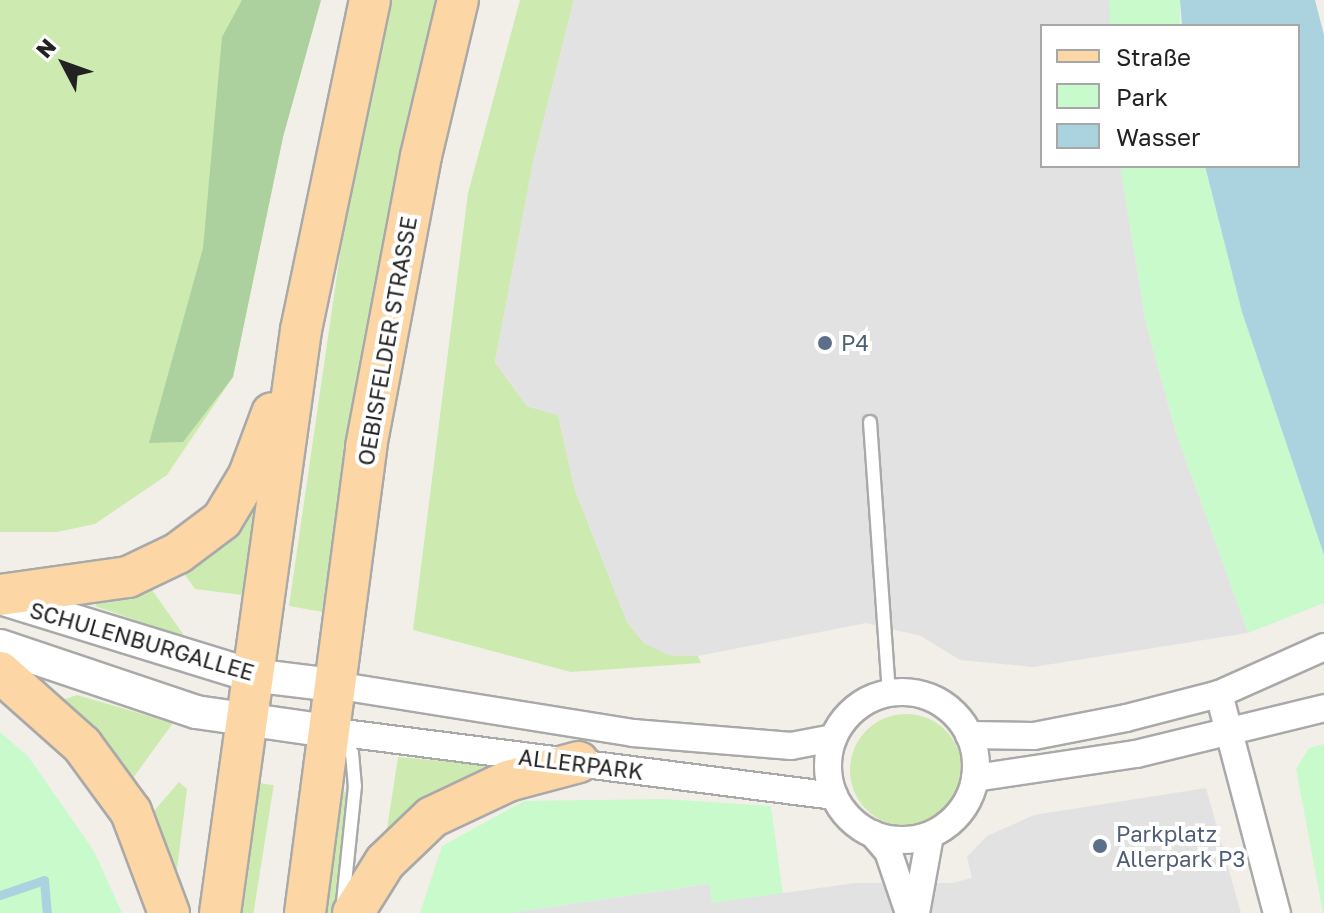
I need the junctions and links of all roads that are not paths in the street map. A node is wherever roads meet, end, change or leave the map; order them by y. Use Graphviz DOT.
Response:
graph roads {
  1 [pos="370,0"];
  2 [pos="458,0"];
  3 [pos="301,330"];
  4 [pos="870,422"];
  5 [pos="0,597"];
  6 [pos="0,646"];
  7 [pos="1323,647"];
  8 [pos="0,672"];
  9 [pos="251,675"];
  10 [pos="334,685"];
  11 [pos="889,693"];
  12 [pos="1219,694"];
  13 [pos="1324,708"];
  14 [pos="244,721"];
  15 [pos="328,731"];
  16 [pos="1230,733"];
  17 [pos="969,735"];
  18 [pos="833,738"];
  19 [pos="579,762"];
  20 [pos="975,778"];
  21 [pos="834,796"];
  22 [pos="873,834"];
  23 [pos="930,835"];
  24 [pos="169,913"];
  25 [pos="220,913"];
  26 [pos="305,913"];
  27 [pos="341,913"];
  28 [pos="353,913"];
  29 [pos="909,913"];
  30 [pos="916,913"];
  31 [pos="1277,913"];
  1 -- 3 [label="main road"];
  2 -- 10 [label="main road, OEBISFELDER STRASSE"];
  3 -- 5 [label="main road"];
  3 -- 9 [label="main road"];
  4 -- 11 [label="lane"];
  5 -- 9 [label="street, SCHULENBURGALLEE"];
  6 -- 14 [label="street, SCHULENBURGALLEE"];
  7 -- 12 [label="street"];
  8 -- 24 [label="main road"];
  9 -- 10 [label="street, SCHULENBURGALLEE"];
  9 -- 14 [label="main road"];
  10 -- 15 [label="main road, OEBISFELDER STRASSE"];
  10 -- 18 [label="street, ALLERPARK"];
  11 -- 17 [label="street"];
  11 -- 18 [label="street"];
  12 -- 16 [label="street"];
  12 -- 17 [label="street"];
  13 -- 16 [label="street"];
  14 -- 15 [label="street, SCHULENBURGALLEE"];
  14 -- 25 [label="main road"];
  15 -- 19 [label="street, ALLERPARK"];
  15 -- 26 [label="main road"];
  15 -- 27 [label="lane"];
  16 -- 20 [label="street"];
  16 -- 31 [label="street"];
  17 -- 20 [label="street"];
  18 -- 21 [label="street"];
  19 -- 21 [label="street, ALLERPARK"];
  19 -- 28 [label="main road"];
  20 -- 23 [label="street"];
  21 -- 22 [label="street"];
  22 -- 23 [label="street"];
  22 -- 29 [label="street"];
  23 -- 30 [label="street"];
}
